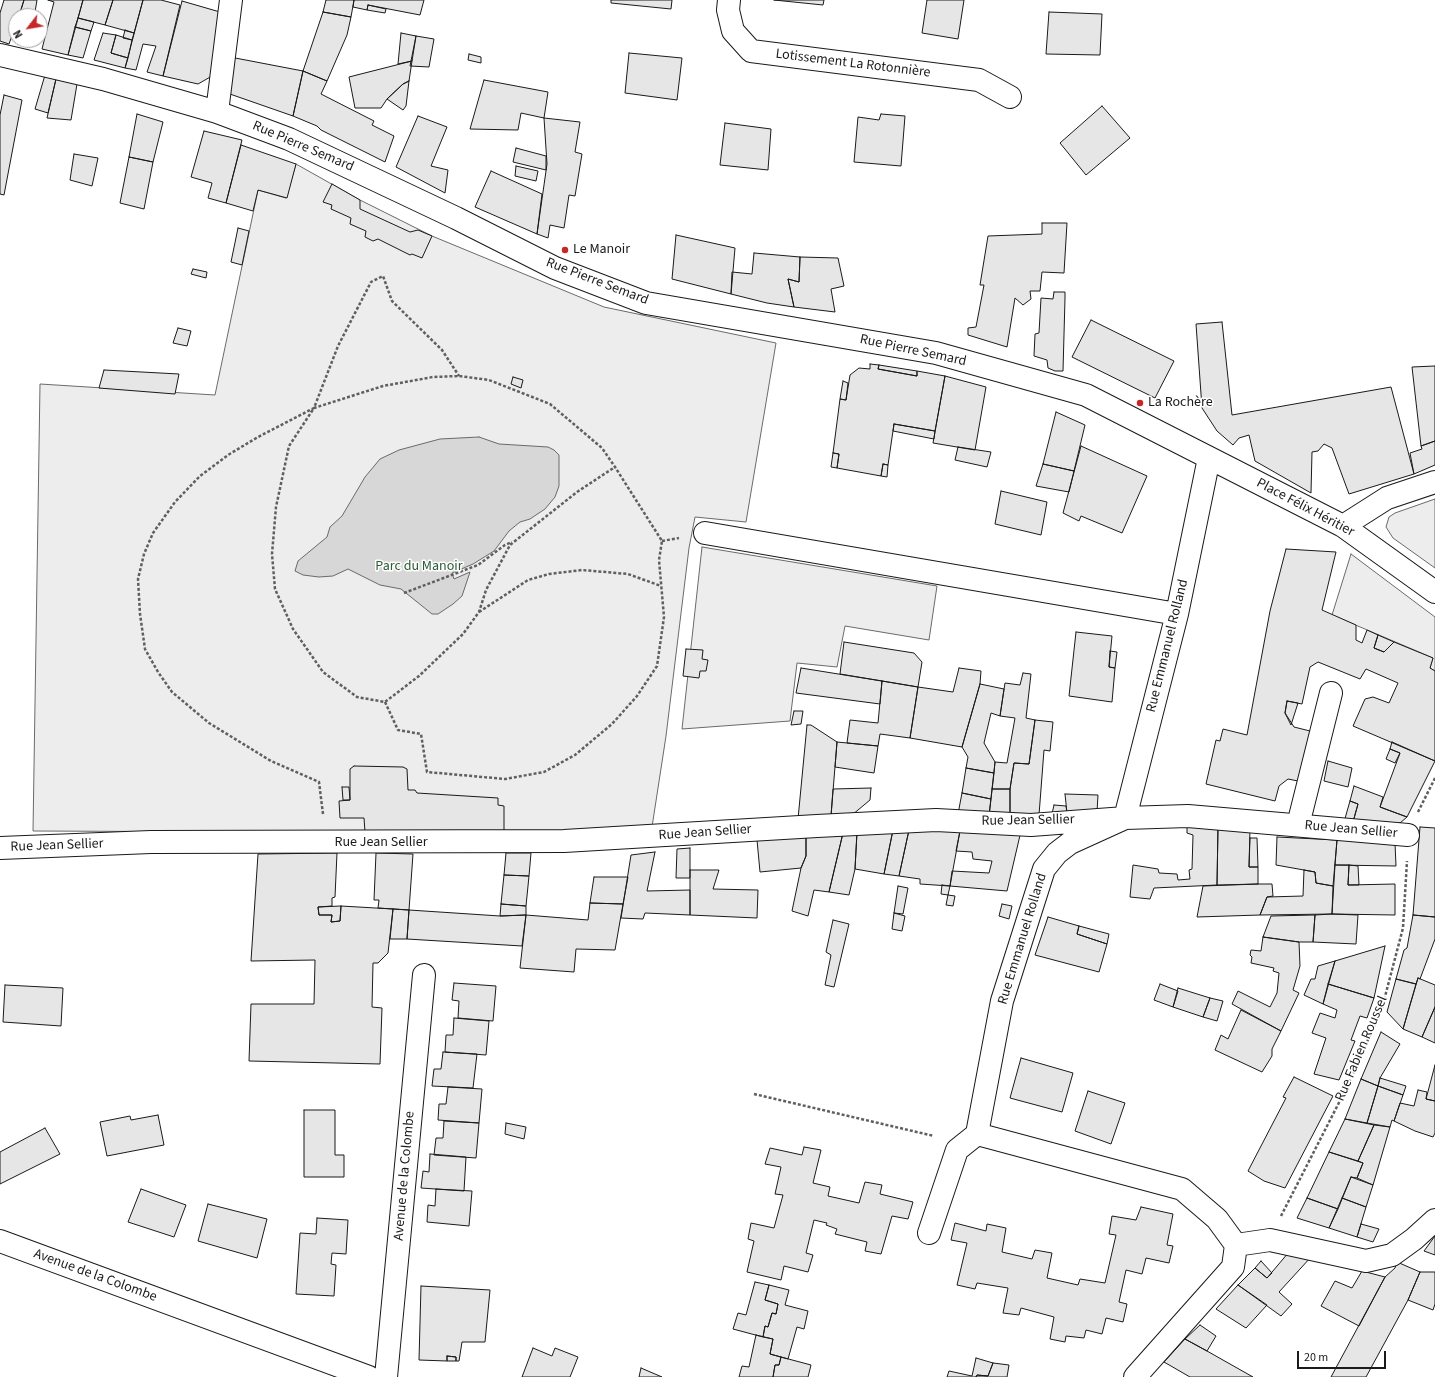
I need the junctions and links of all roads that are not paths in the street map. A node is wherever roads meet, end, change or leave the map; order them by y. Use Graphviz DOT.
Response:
graph roads {
  1 [pos="231,0"];
  2 [pos="729,0"];
  3 [pos="0,55"];
  4 [pos="1010,98"];
  5 [pos="217,112"];
  6 [pos="1209,458"];
  7 [pos="1435,482"];
  8 [pos="1343,526"];
  9 [pos="705,533"];
  10 [pos="1435,592"];
  11 [pos="1177,614"];
  12 [pos="1331,693"];
  13 [pos="1125,818"];
  14 [pos="1298,825"];
  15 [pos="1408,835"];
  16 [pos="0,848"];
  17 [pos="424,974"];
  18 [pos="977,1134"];
  19 [pos="1435,1220"];
  20 [pos="929,1233"];
  21 [pos="0,1241"];
  22 [pos="1236,1245"];
  23 [pos="369,1377"];
  24 [pos="386,1377"];
  25 [pos="1135,1377"];
  1 -- 5 [label="street"];
  2 -- 4 [label="street, Lotissement La Rotonnière"];
  3 -- 5 [label="street, Rue Pierre Semard"];
  5 -- 6 [label="street, Rue Pierre Semard"];
  6 -- 8 [label="street, Place Félix Héritier"];
  6 -- 11 [label="street, Rue Emmanuel Rolland"];
  7 -- 8 [label="street"];
  8 -- 10 [label="street, Place Félix Héritier"];
  9 -- 11 [label="street"];
  11 -- 13 [label="street, Rue Emmanuel Rolland"];
  12 -- 14 [label="street"];
  13 -- 14 [label="street, Rue Jean Sellier"];
  13 -- 16 [label="street, Rue Jean Sellier"];
  13 -- 18 [label="street, Rue Emmanuel Rolland"];
  14 -- 15 [label="street, Rue Jean Sellier"];
  17 -- 24 [label="street, Avenue de la Colombe"];
  18 -- 20 [label="street"];
  18 -- 22 [label="street"];
  19 -- 22 [label="street"];
  21 -- 23 [label="street, Avenue de la Colombe"];
  22 -- 25 [label="street"];
}
